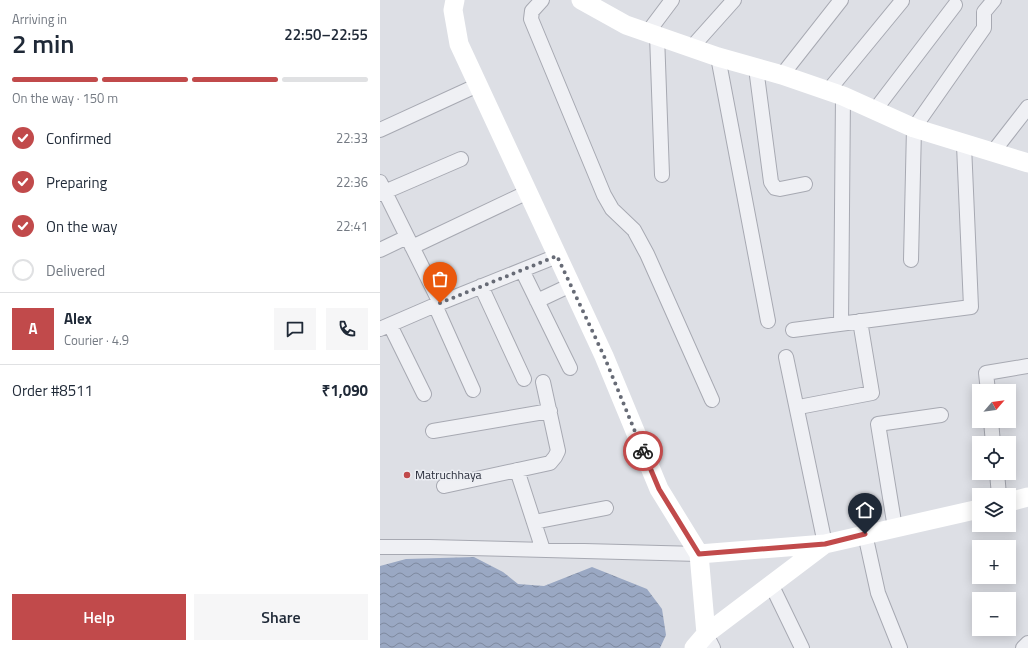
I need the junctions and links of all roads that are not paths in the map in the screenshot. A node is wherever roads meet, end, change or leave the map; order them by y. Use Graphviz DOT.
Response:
graph roads {
  1 [pos="455,0"];
  2 [pos="542,0"];
  3 [pos="672,0"];
  4 [pos="734,0"];
  5 [pos="841,0"];
  6 [pos="994,0"];
  7 [pos="587,1"];
  8 [pos="902,2"];
  9 [pos="955,5"];
  10 [pos="652,34"];
  11 [pos="692,47"];
  12 [pos="718,57"];
  13 [pos="756,68"];
  14 [pos="782,75"];
  15 [pos="478,85"];
  16 [pos="836,93"];
  17 [pos="1028,107"];
  18 [pos="875,110"];
  19 [pos="914,128"];
  20 [pos="380,130"];
  21 [pos="964,145"];
  22 [pos="993,152"];
  23 [pos="461,159"];
  24 [pos="1028,163"];
  25 [pos="662,175"];
  26 [pos="805,184"];
  27 [pos="382,189"];
  28 [pos="528,192"];
  29 [pos="410,242"];
  30 [pos="380,250"];
  31 [pos="557,256"];
  32 [pos="911,260"];
  33 [pos="522,270"];
  34 [pos="571,285"];
  35 [pos="481,286"];
  36 [pos="537,301"];
  37 [pos="437,304"];
  38 [pos="768,321"];
  39 [pos="860,321"];
  40 [pos="842,324"];
  41 [pos="385,327"];
  42 [pos="793,330"];
  43 [pos="786,357"];
  44 [pos="1028,366"];
  45 [pos="570,368"];
  46 [pos="524,379"];
  47 [pos="543,382"];
  48 [pos="987,384"];
  49 [pos="473,390"];
  50 [pos="424,394"];
  51 [pos="712,400"];
  52 [pos="804,406"];
  53 [pos="550,411"];
  54 [pos="941,415"];
  55 [pos="433,431"];
  56 [pos="517,470"];
  57 [pos="444,486"];
  58 [pos="1028,497"];
  59 [pos="1016,500"];
  60 [pos="606,508"];
  61 [pos="972,511"];
  62 [pos="534,522"];
  63 [pos="895,528"];
  64 [pos="865,534"];
  65 [pos="825,544"];
  66 [pos="380,547"];
  67 [pos="543,550"];
  68 [pos="699,554"];
  69 [pos="771,584"];
  70 [pos="710,641"];
  71 [pos="1028,643"];
  72 [pos="694,648"];
  73 [pos="802,648"];
  74 [pos="900,648"];
  75 [pos="1023,648"];
  1 -- 15 [label="main road"];
  2 -- 51 [label="street"];
  3 -- 10 [label="street"];
  4 -- 11 [label="street"];
  5 -- 14 [label="street"];
  6 -- 19 [label="street"];
  7 -- 10 [label="main road"];
  8 -- 16 [label="street"];
  9 -- 18 [label="street"];
  10 -- 11 [label="main road"];
  10 -- 25 [label="street"];
  11 -- 12 [label="main road"];
  12 -- 13 [label="main road"];
  12 -- 38 [label="street"];
  13 -- 14 [label="main road"];
  13 -- 26 [label="street"];
  14 -- 16 [label="main road"];
  15 -- 20 [label="street"];
  15 -- 28 [label="main road"];
  16 -- 18 [label="main road"];
  16 -- 40 [label="street"];
  17 -- 22 [label="street"];
  18 -- 19 [label="main road"];
  19 -- 21 [label="main road"];
  19 -- 32 [label="street"];
  21 -- 22 [label="main road"];
  21 -- 39 [label="street"];
  22 -- 24 [label="main road"];
  23 -- 27 [label="street"];
  27 -- 29 [label="street"];
  28 -- 29 [label="street"];
  28 -- 31 [label="main road"];
  29 -- 30 [label="street"];
  29 -- 37 [label="street"];
  31 -- 33 [label="street"];
  31 -- 34 [label="main road"];
  33 -- 35 [label="street"];
  33 -- 36 [label="street"];
  34 -- 36 [label="street"];
  34 -- 68 [label="main road"];
  35 -- 37 [label="street"];
  35 -- 46 [label="street"];
  36 -- 45 [label="street"];
  37 -- 41 [label="street"];
  37 -- 49 [label="street"];
  39 -- 40 [label="street"];
  39 -- 52 [label="street"];
  40 -- 42 [label="street"];
  41 -- 50 [label="street"];
  43 -- 65 [label="street"];
  44 -- 48 [label="street"];
  47 -- 53 [label="street"];
  53 -- 55 [label="street"];
  53 -- 56 [label="street"];
  54 -- 63 [label="street"];
  56 -- 57 [label="street"];
  56 -- 62 [label="street"];
  58 -- 59 [label="main road"];
  60 -- 62 [label="street"];
  61 -- 63 [label="main road"];
  62 -- 67 [label="street"];
  63 -- 64 [label="main road"];
  64 -- 65 [label="main road"];
  64 -- 74 [label="street"];
  65 -- 68 [label="main road"];
  65 -- 69 [label="main road"];
  66 -- 67 [label="street"];
  67 -- 68 [label="street"];
  68 -- 70 [label="main road"];
  69 -- 70 [label="main road"];
  69 -- 73 [label="street"];
  70 -- 72 [label="main road"];
  71 -- 75 [label="street"];
}
